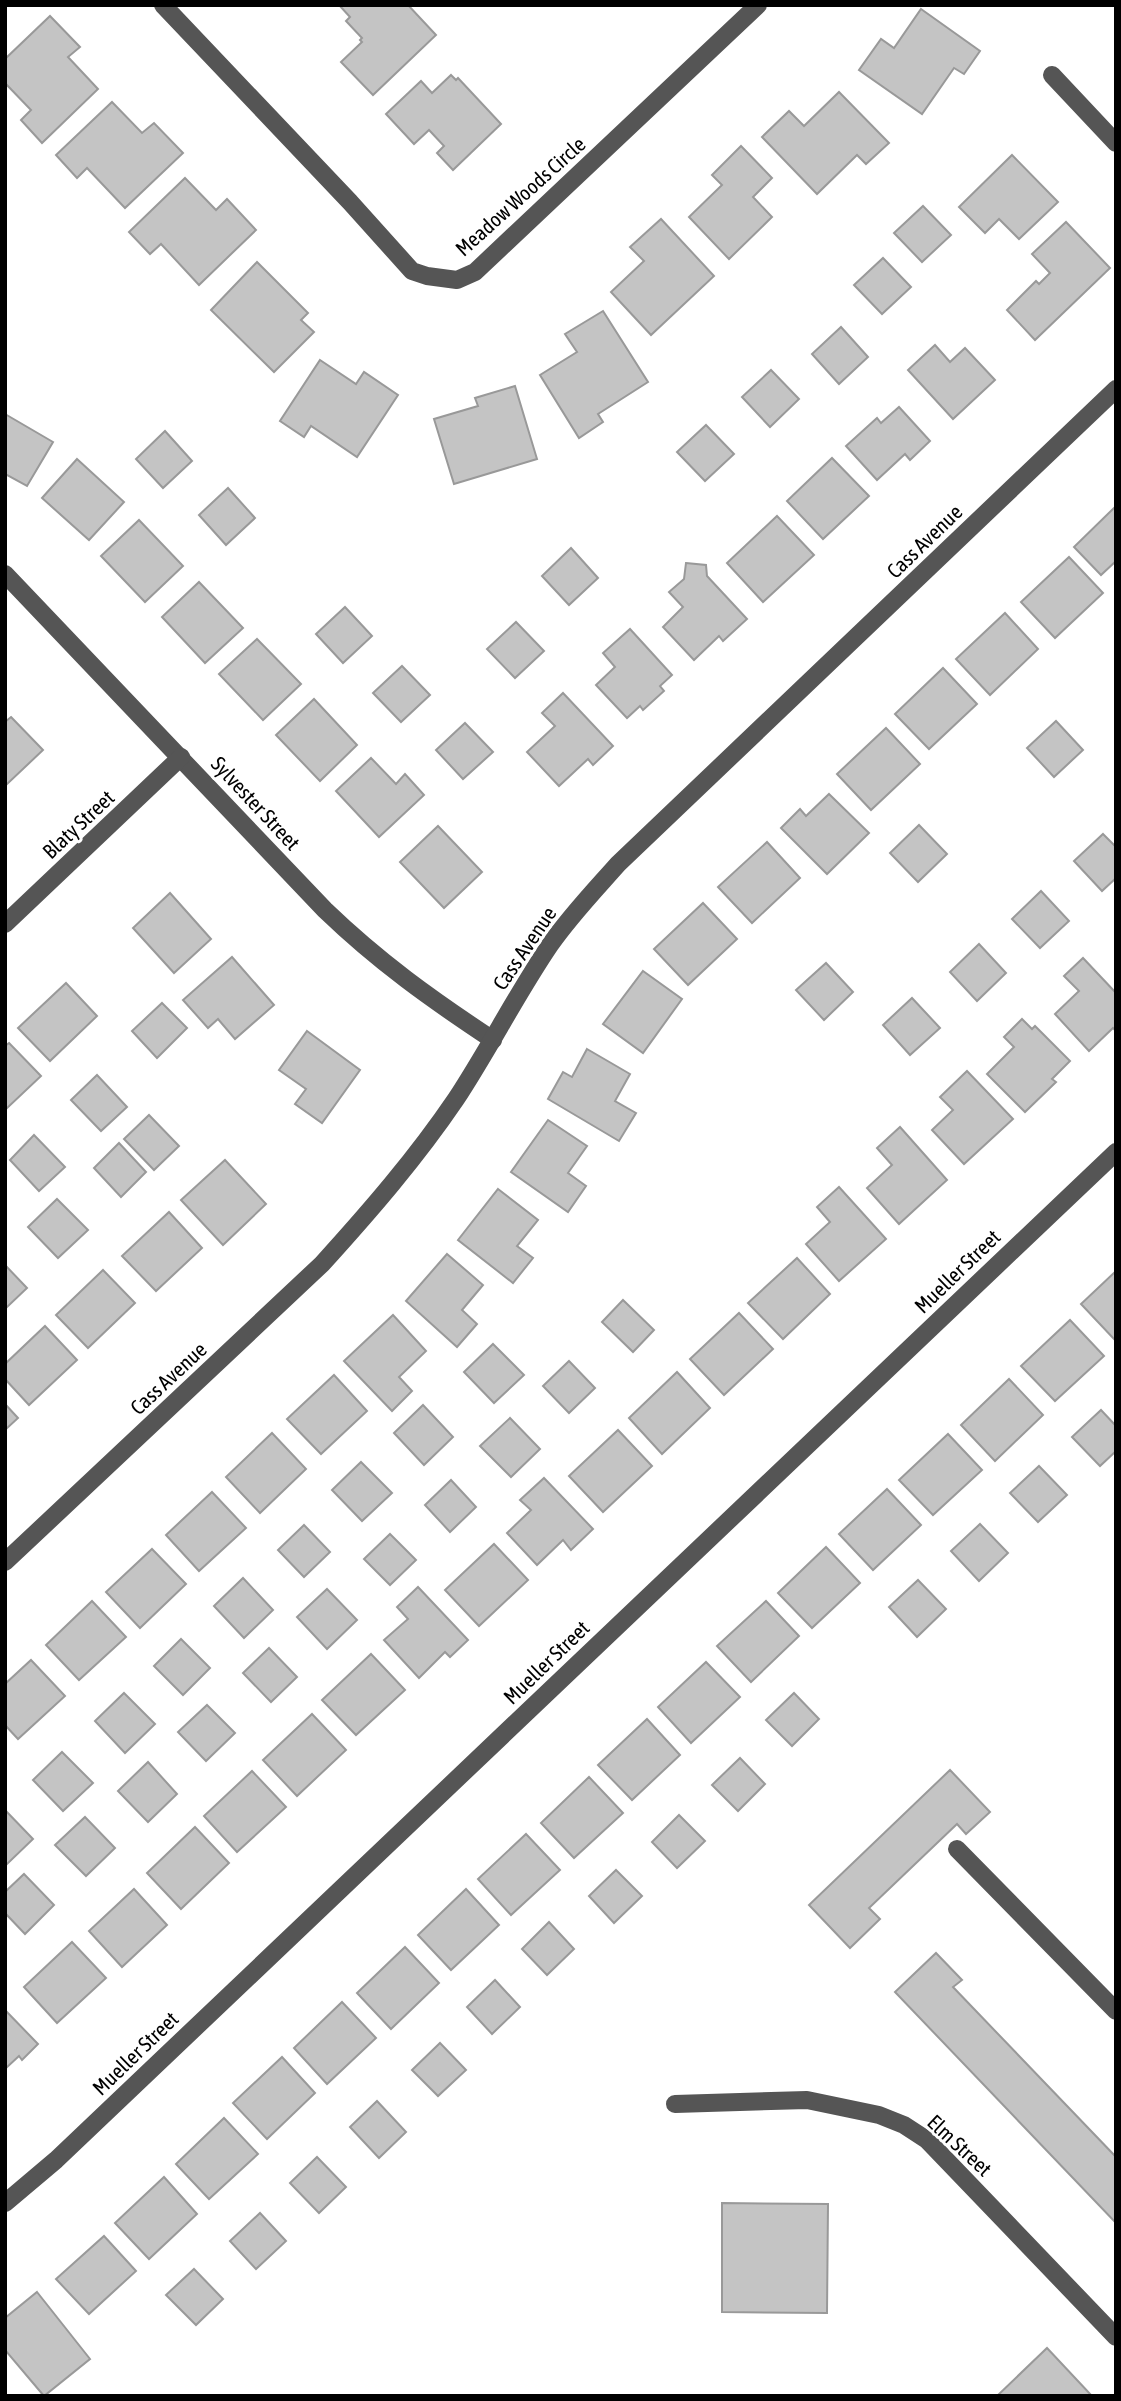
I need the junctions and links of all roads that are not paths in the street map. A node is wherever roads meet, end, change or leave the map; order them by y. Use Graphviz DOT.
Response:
graph roads {
  1 [pos="163,5"];
  2 [pos="758,5"];
  3 [pos="1052,75"];
  4 [pos="1116,143"];
  5 [pos="1116,389"];
  6 [pos="5,575"];
  7 [pos="181,757"];
  8 [pos="5,924"];
  9 [pos="493,1040"];
  10 [pos="1116,1152"];
  11 [pos="5,1562"];
  12 [pos="957,1849"];
  13 [pos="1116,2011"];
  14 [pos="675,2104"];
  15 [pos="5,2203"];
  16 [pos="1116,2337"];
  1 -- 2 [label="street, Meadow Woods Circle"];
  3 -- 4 [label="street"];
  5 -- 9 [label="street, Cass Avenue"];
  6 -- 7 [label="street, Sylvester Street"];
  7 -- 8 [label="street, Blaty Street"];
  7 -- 9 [label="street, Sylvester Street"];
  9 -- 11 [label="street, Cass Avenue"];
  10 -- 15 [label="street, Mueller Street"];
  12 -- 13 [label="street"];
  14 -- 16 [label="street, Elm Street"];
}
